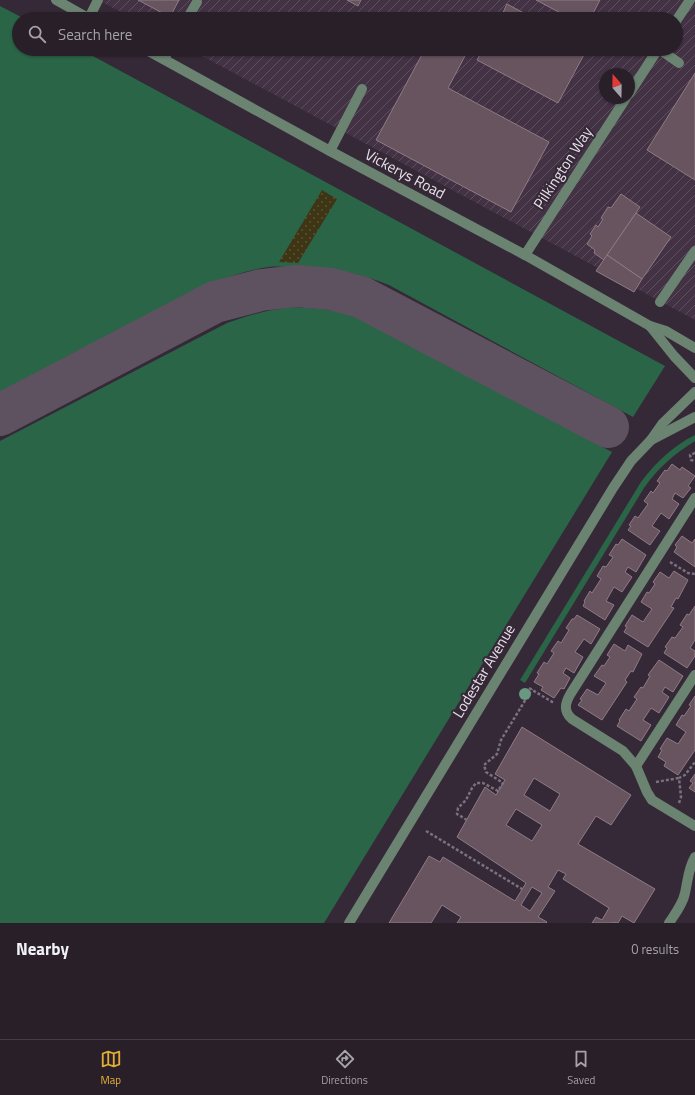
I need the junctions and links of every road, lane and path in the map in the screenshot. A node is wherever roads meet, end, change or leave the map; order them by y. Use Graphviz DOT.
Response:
graph roads {
  1 [pos="56,0"];
  2 [pos="98,0"];
  3 [pos="690,0"];
  4 [pos="197,2"];
  5 [pos="77,12"];
  6 [pos="92,12"];
  7 [pos="191,12"];
  8 [pos="682,12"];
  9 [pos="158,56"];
  10 [pos="166,56"];
  11 [pos="654,56"];
  12 [pos="669,56"];
  13 [pos="164,59"];
  14 [pos="679,63"];
  15 [pos="635,85"];
  16 [pos="362,90"];
  17 [pos="622,104"];
  18 [pos="330,151"];
  19 [pos="695,251"];
  20 [pos="525,255"];
  21 [pos="660,302"];
  22 [pos="650,326"];
  23 [pos="695,348"];
  24 [pos="695,378"];
  25 [pos="695,392"];
  26 [pos="695,417"];
  27 [pos="651,440"];
  28 [pos="695,452"];
  29 [pos="695,461"];
  30 [pos="695,498"];
  31 [pos="659,555"];
  32 [pos="695,574"];
  33 [pos="695,675"];
  34 [pos="567,712"];
  35 [pos="695,762"];
  36 [pos="636,766"];
  37 [pos="679,778"];
  38 [pos="645,787"];
  39 [pos="673,813"];
  40 [pos="467,820"];
  41 [pos="695,826"];
  42 [pos="426,831"];
  43 [pos="695,857"];
  44 [pos="522,889"];
  45 [pos="349,923"];
  46 [pos="669,923"];
  1 -- 5 [label="street"];
  2 -- 6 [label="street"];
  3 -- 8 [label="street"];
  4 -- 7 [label="street"];
  9 -- 13 [label="street, Vickerys Road"];
  10 -- 13 [label="street"];
  11 -- 15 [label="street"];
  12 -- 14 [label="street"];
  13 -- 18 [label="street, Vickerys Road"];
  16 -- 18 [label="street"];
  17 -- 20 [label="street, Pilkington Way"];
  18 -- 20 [label="street, Vickerys Road"];
  19 -- 21 [label="street"];
  20 -- 22 [label="street, Vickerys Road"];
  22 -- 23 [label="street, Vickerys Road"];
  22 -- 24 [label="street, Vickerys Road"];
  25 -- 27 [label="street, Lodestar Avenue"];
  26 -- 27 [label="street, Lodestar Avenue"];
  27 -- 45 [label="street, Lodestar Avenue"];
  28 -- 29 [label="path"];
  30 -- 31 [label="street"];
  31 -- 32 [label="path"];
  31 -- 34 [label="street"];
  33 -- 36 [label="street"];
  34 -- 36 [label="street"];
  34 -- 40 [label="path"];
  35 -- 37 [label="path"];
  36 -- 38 [label="street"];
  37 -- 38 [label="path"];
  37 -- 39 [label="path"];
  38 -- 39 [label="street"];
  39 -- 41 [label="street"];
  42 -- 44 [label="path"];
  43 -- 46 [label="street"];
}
